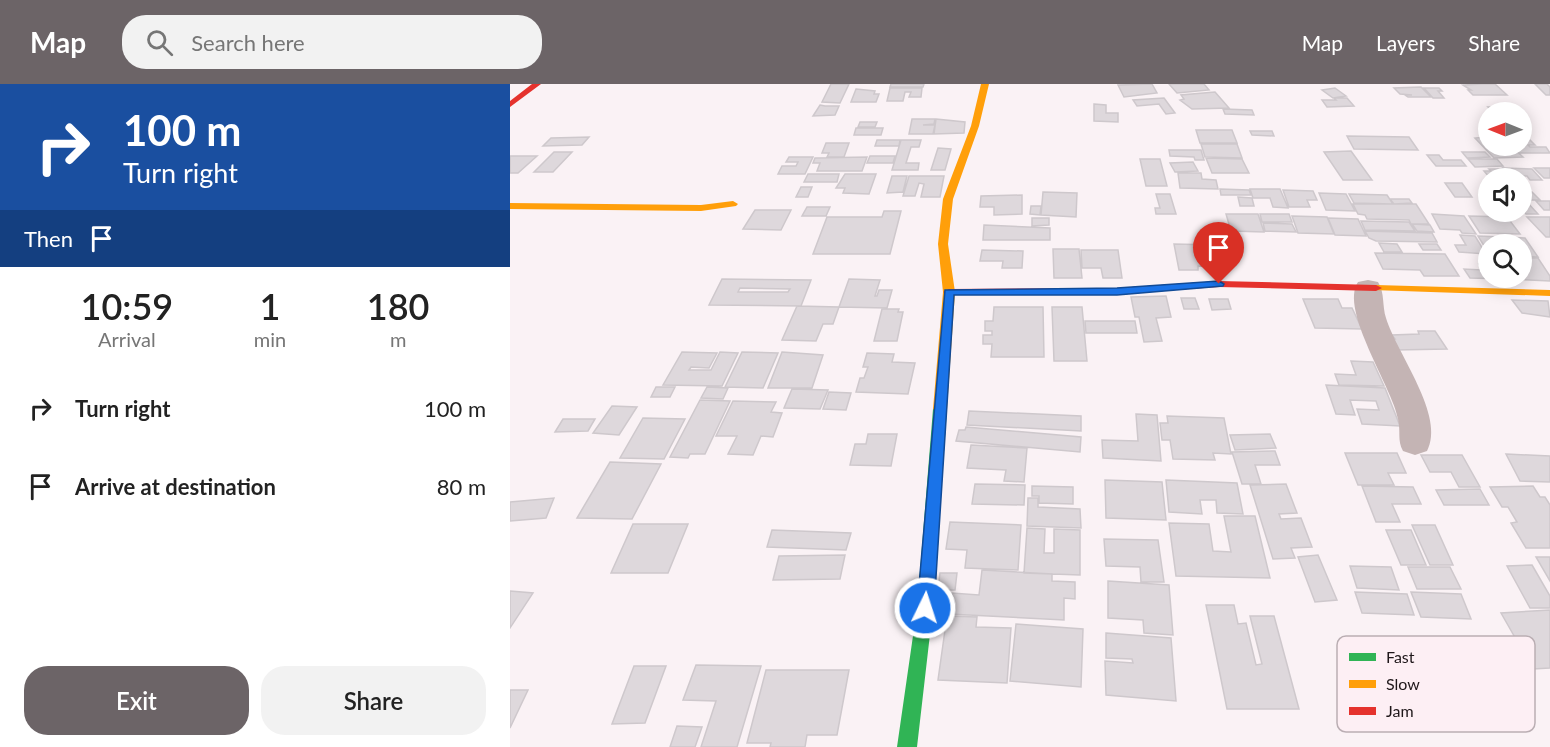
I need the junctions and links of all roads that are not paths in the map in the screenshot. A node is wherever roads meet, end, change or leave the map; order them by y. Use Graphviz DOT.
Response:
graph roads {
  1 [pos="537,84"];
  2 [pos="985,84"];
  3 [pos="510,105"];
  4 [pos="733,204"];
  5 [pos="510,206"];
  6 [pos="1368,288"];
  7 [pos="949,292"];
  8 [pos="1550,293"];
  9 [pos="1415,442"];
  10 [pos="907,747"];
  1 -- 3 [label="main road"];
  2 -- 7 [label="main road"];
  4 -- 5 [label="main road"];
  6 -- 7 [label="main road"];
  6 -- 8 [label="main road"];
  6 -- 9 [label="street"];
  7 -- 10 [label="main road"];
}
